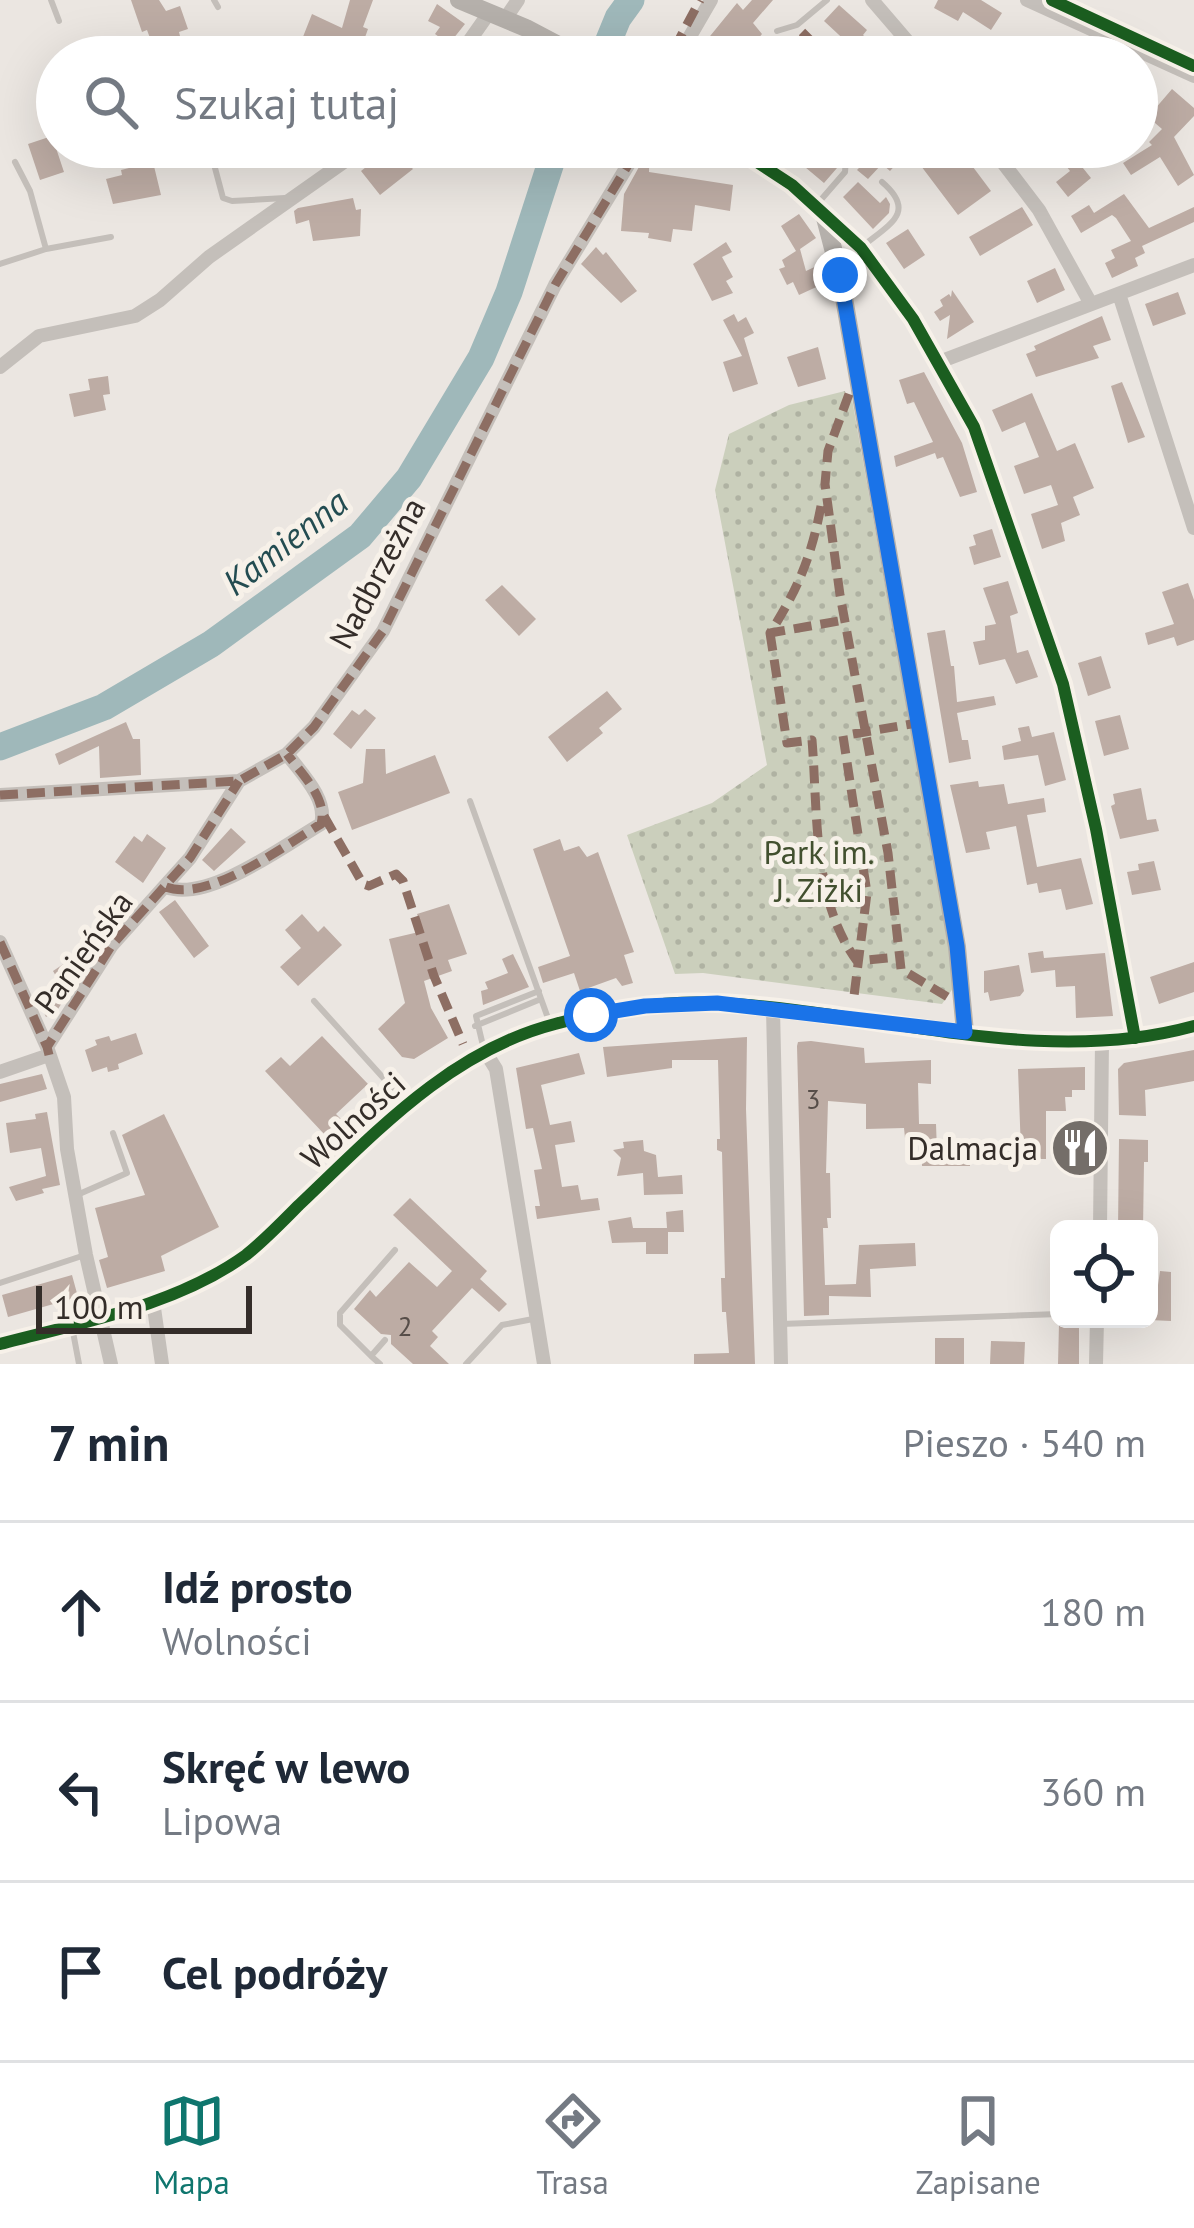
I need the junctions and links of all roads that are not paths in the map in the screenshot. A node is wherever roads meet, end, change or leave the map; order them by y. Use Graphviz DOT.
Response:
graph roads {
  1 [pos="51,0"];
  2 [pos="458,0"];
  3 [pos="518,0"];
  4 [pos="710,0"];
  5 [pos="827,0"];
  6 [pos="872,0"];
  7 [pos="1027,0"];
  8 [pos="497,16"];
  9 [pos="59,21"];
  10 [pos="777,31"];
  11 [pos="478,36"];
  12 [pos="541,36"];
  13 [pos="690,36"];
  14 [pos="903,36"];
  15 [pos="1106,36"];
  16 [pos="1158,60"];
  17 [pos="1194,76"];
  18 [pos="15,162"];
  19 [pos="215,168"];
  20 [pos="335,168"];
  21 [pos="626,168"];
  22 [pos="764,168"];
  23 [pos="844,168"];
  24 [pos="1007,168"];
  25 [pos="882,182"];
  26 [pos="294,198"];
  27 [pos="820,207"];
  28 [pos="111,237"];
  29 [pos="860,248"];
  30 [pos="46,249"];
  31 [pos="0,264"];
  32 [pos="1194,266"];
  33 [pos="1119,294"];
  34 [pos="1091,304"];
  35 [pos="939,362"];
  36 [pos="0,367"];
  37 [pos="1194,528"];
  38 [pos="287,754"];
  39 [pos="239,781"];
  40 [pos="0,795"];
  41 [pos="470,801"];
  42 [pos="166,887"];
  43 [pos="0,942"];
  44 [pos="540,995"];
  45 [pos="314,1001"];
  46 [pos="772,1009"];
  47 [pos="551,1024"];
  48 [pos="1194,1026"];
  49 [pos="965,1032"];
  50 [pos="1136,1038"];
  51 [pos="1102,1041"];
  52 [pos="484,1050"];
  53 [pos="48,1051"];
  54 [pos="0,1072"];
  55 [pos="407,1104"];
  56 [pos="112,1132"];
  57 [pos="77,1195"];
  58 [pos="1100,1220"];
  59 [pos="395,1250"];
  60 [pos="86,1255"];
  61 [pos="0,1283"];
  62 [pos="153,1301"];
  63 [pos="1050,1314"];
  64 [pos="103,1317"];
  65 [pos="537,1318"];
  66 [pos="781,1324"];
  67 [pos="71,1325"];
  68 [pos="1097,1328"];
  69 [pos="386,1340"];
  70 [pos="0,1344"];
  71 [pos="371,1356"];
  72 [pos="79,1364"];
  73 [pos="111,1364"];
  74 [pos="162,1364"];
  75 [pos="380,1364"];
  76 [pos="466,1364"];
  77 [pos="544,1364"];
  78 [pos="781,1364"];
  79 [pos="1096,1364"];
  1 -- 9 [label="lane"];
  2 -- 8 [label="street"];
  3 -- 8 [label="street"];
  4 -- 13 [label="street"];
  5 -- 10 [label="lane"];
  6 -- 14 [label="street"];
  7 -- 15 [label="street"];
  8 -- 11 [label="street"];
  8 -- 12 [label="street"];
  16 -- 17 [label="street"];
  18 -- 30 [label="lane"];
  19 -- 26 [label="lane"];
  20 -- 26 [label="street"];
  21 -- 38 [label="street, Nadbrzeżna"];
  22 -- 27 [label="street"];
  23 -- 27 [label="lane"];
  24 -- 34 [label="street"];
  25 -- 29 [label="lane"];
  26 -- 36 [label="street"];
  27 -- 29 [label="street"];
  27 -- 49 [label="street"];
  28 -- 30 [label="lane"];
  29 -- 35 [label="street"];
  30 -- 31 [label="lane"];
  32 -- 33 [label="street"];
  33 -- 34 [label="street"];
  33 -- 37 [label="street"];
  34 -- 35 [label="street"];
  35 -- 50 [label="street"];
  38 -- 39 [label="street, Nadbrzeżna"];
  38 -- 42 [label="street"];
  39 -- 40 [label="street, Nadbrzeżna"];
  39 -- 42 [label="street, Panieńska"];
  41 -- 44 [label="lane"];
  42 -- 53 [label="street, Panieńska"];
  43 -- 53 [label="street"];
  44 -- 47 [label="lane"];
  44 -- 52 [label="lane"];
  45 -- 55 [label="lane"];
  46 -- 47 [label="street, Wolności"];
  46 -- 49 [label="street, Wolności"];
  46 -- 66 [label="street"];
  47 -- 52 [label="street, Wolności"];
  48 -- 50 [label="street, Wolności"];
  49 -- 51 [label="street, Wolności"];
  50 -- 51 [label="street, Wolności"];
  51 -- 58 [label="street"];
  52 -- 55 [label="street, Wolności"];
  52 -- 65 [label="street"];
  53 -- 54 [label="street"];
  53 -- 57 [label="street, Panieńska"];
  55 -- 62 [label="street, Wolności"];
  56 -- 57 [label="lane"];
  57 -- 60 [label="street, Panieńska"];
  59 -- 71 [label="lane"];
  60 -- 61 [label="lane"];
  60 -- 64 [label="street, Panieńska"];
  62 -- 64 [label="street, Wolności"];
  62 -- 74 [label="street"];
  63 -- 66 [label="lane"];
  64 -- 67 [label="street, Wolności"];
  64 -- 73 [label="street, Panieńska"];
  65 -- 76 [label="lane"];
  65 -- 77 [label="street"];
  66 -- 78 [label="street"];
  67 -- 70 [label="street, Wolności"];
  67 -- 72 [label="lane"];
  68 -- 79 [label="street"];
  69 -- 71 [label="lane"];
  71 -- 75 [label="lane"];
}
